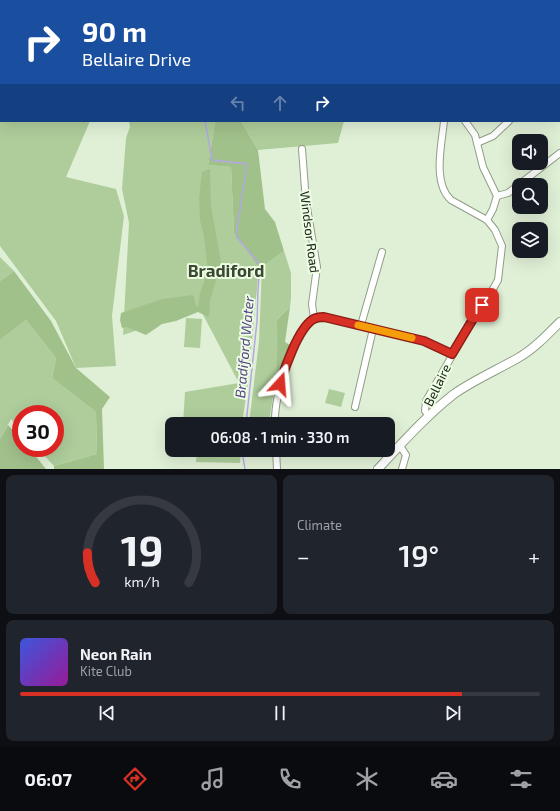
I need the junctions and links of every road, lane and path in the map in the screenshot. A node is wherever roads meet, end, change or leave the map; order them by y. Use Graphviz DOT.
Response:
graph roads {
  1 [pos="444,122"];
  2 [pos="466,122"];
  3 [pos="508,122"];
  4 [pos="477,144"];
  5 [pos="302,149"];
  6 [pos="560,153"];
  7 [pos="497,196"];
  8 [pos="487,220"];
  9 [pos="382,252"];
  10 [pos="314,319"];
  11 [pos="560,322"];
  12 [pos="360,326"];
  13 [pos="373,329"];
  14 [pos="452,354"];
  15 [pos="355,407"];
  16 [pos="429,416"];
  17 [pos="276,417"];
  18 [pos="400,446"];
  19 [pos="276,457"];
  20 [pos="277,469"];
  21 [pos="378,469"];
  22 [pos="402,469"];
  1 -- 8 [label="street"];
  2 -- 4 [label="street"];
  3 -- 4 [label="street"];
  4 -- 7 [label="street"];
  5 -- 10 [label="street, Windsor Road"];
  6 -- 7 [label="street"];
  7 -- 8 [label="street"];
  8 -- 14 [label="street, Bellaire"];
  9 -- 12 [label="street"];
  10 -- 12 [label="street"];
  10 -- 17 [label="street"];
  11 -- 16 [label="street"];
  12 -- 13 [label="street"];
  13 -- 14 [label="street"];
  13 -- 15 [label="street"];
  14 -- 16 [label="street, Bellaire"];
  16 -- 18 [label="street"];
  18 -- 21 [label="street"];
  18 -- 22 [label="street"];
  19 -- 20 [label="street"];
}
